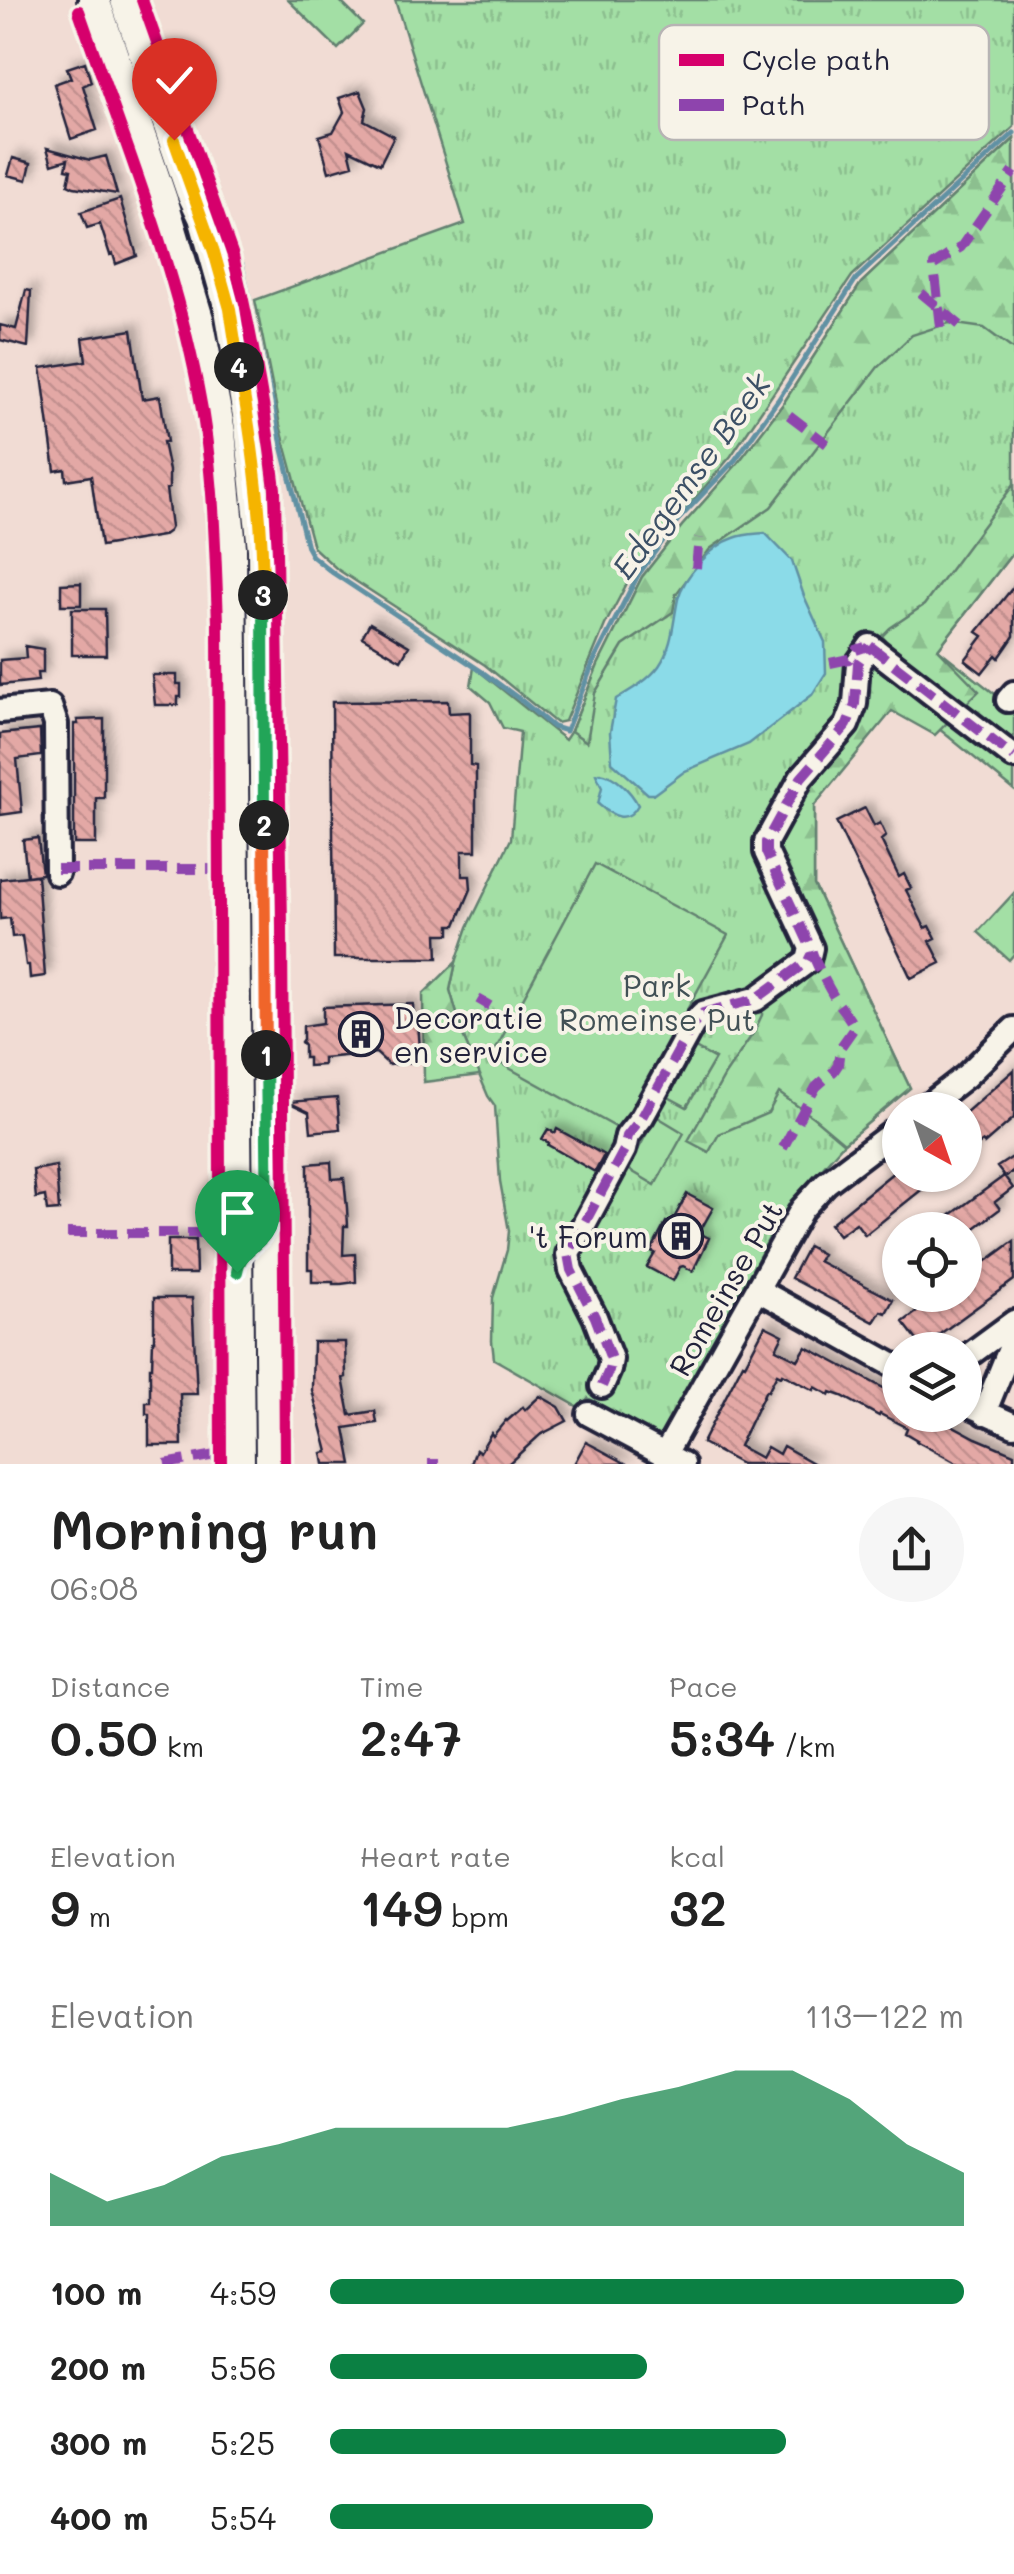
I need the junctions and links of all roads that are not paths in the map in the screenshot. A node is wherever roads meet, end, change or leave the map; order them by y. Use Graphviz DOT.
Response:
graph roads {
  1 [pos="94,0"];
  2 [pos="126,0"];
  3 [pos="0,711"];
  4 [pos="1014,757"];
  5 [pos="57,873"];
  6 [pos="1014,1028"];
  7 [pos="945,1092"];
  8 [pos="882,1141"];
  9 [pos="253,1248"];
  10 [pos="758,1290"];
  11 [pos="1014,1322"];
  12 [pos="1014,1340"];
  13 [pos="982,1346"];
  14 [pos="882,1359"];
  15 [pos="602,1386"];
  16 [pos="982,1396"];
  17 [pos="982,1411"];
  18 [pos="589,1414"];
  19 [pos="1014,1425"];
  20 [pos="239,1458"];
  21 [pos="674,1459"];
  22 [pos="271,1464"];
  1 -- 9 [label="main road"];
  2 -- 9 [label="main road"];
  3 -- 5 [label="street"];
  4 -- 15 [label="street"];
  6 -- 7 [label="street"];
  8 -- 10 [label="street, Romeinse Put"];
  9 -- 20 [label="main road"];
  9 -- 22 [label="main road"];
  10 -- 14 [label="street"];
  10 -- 21 [label="street, Romeinse Put"];
  11 -- 13 [label="street"];
  12 -- 16 [label="street"];
  17 -- 19 [label="street"];
  18 -- 21 [label="street"];
}
